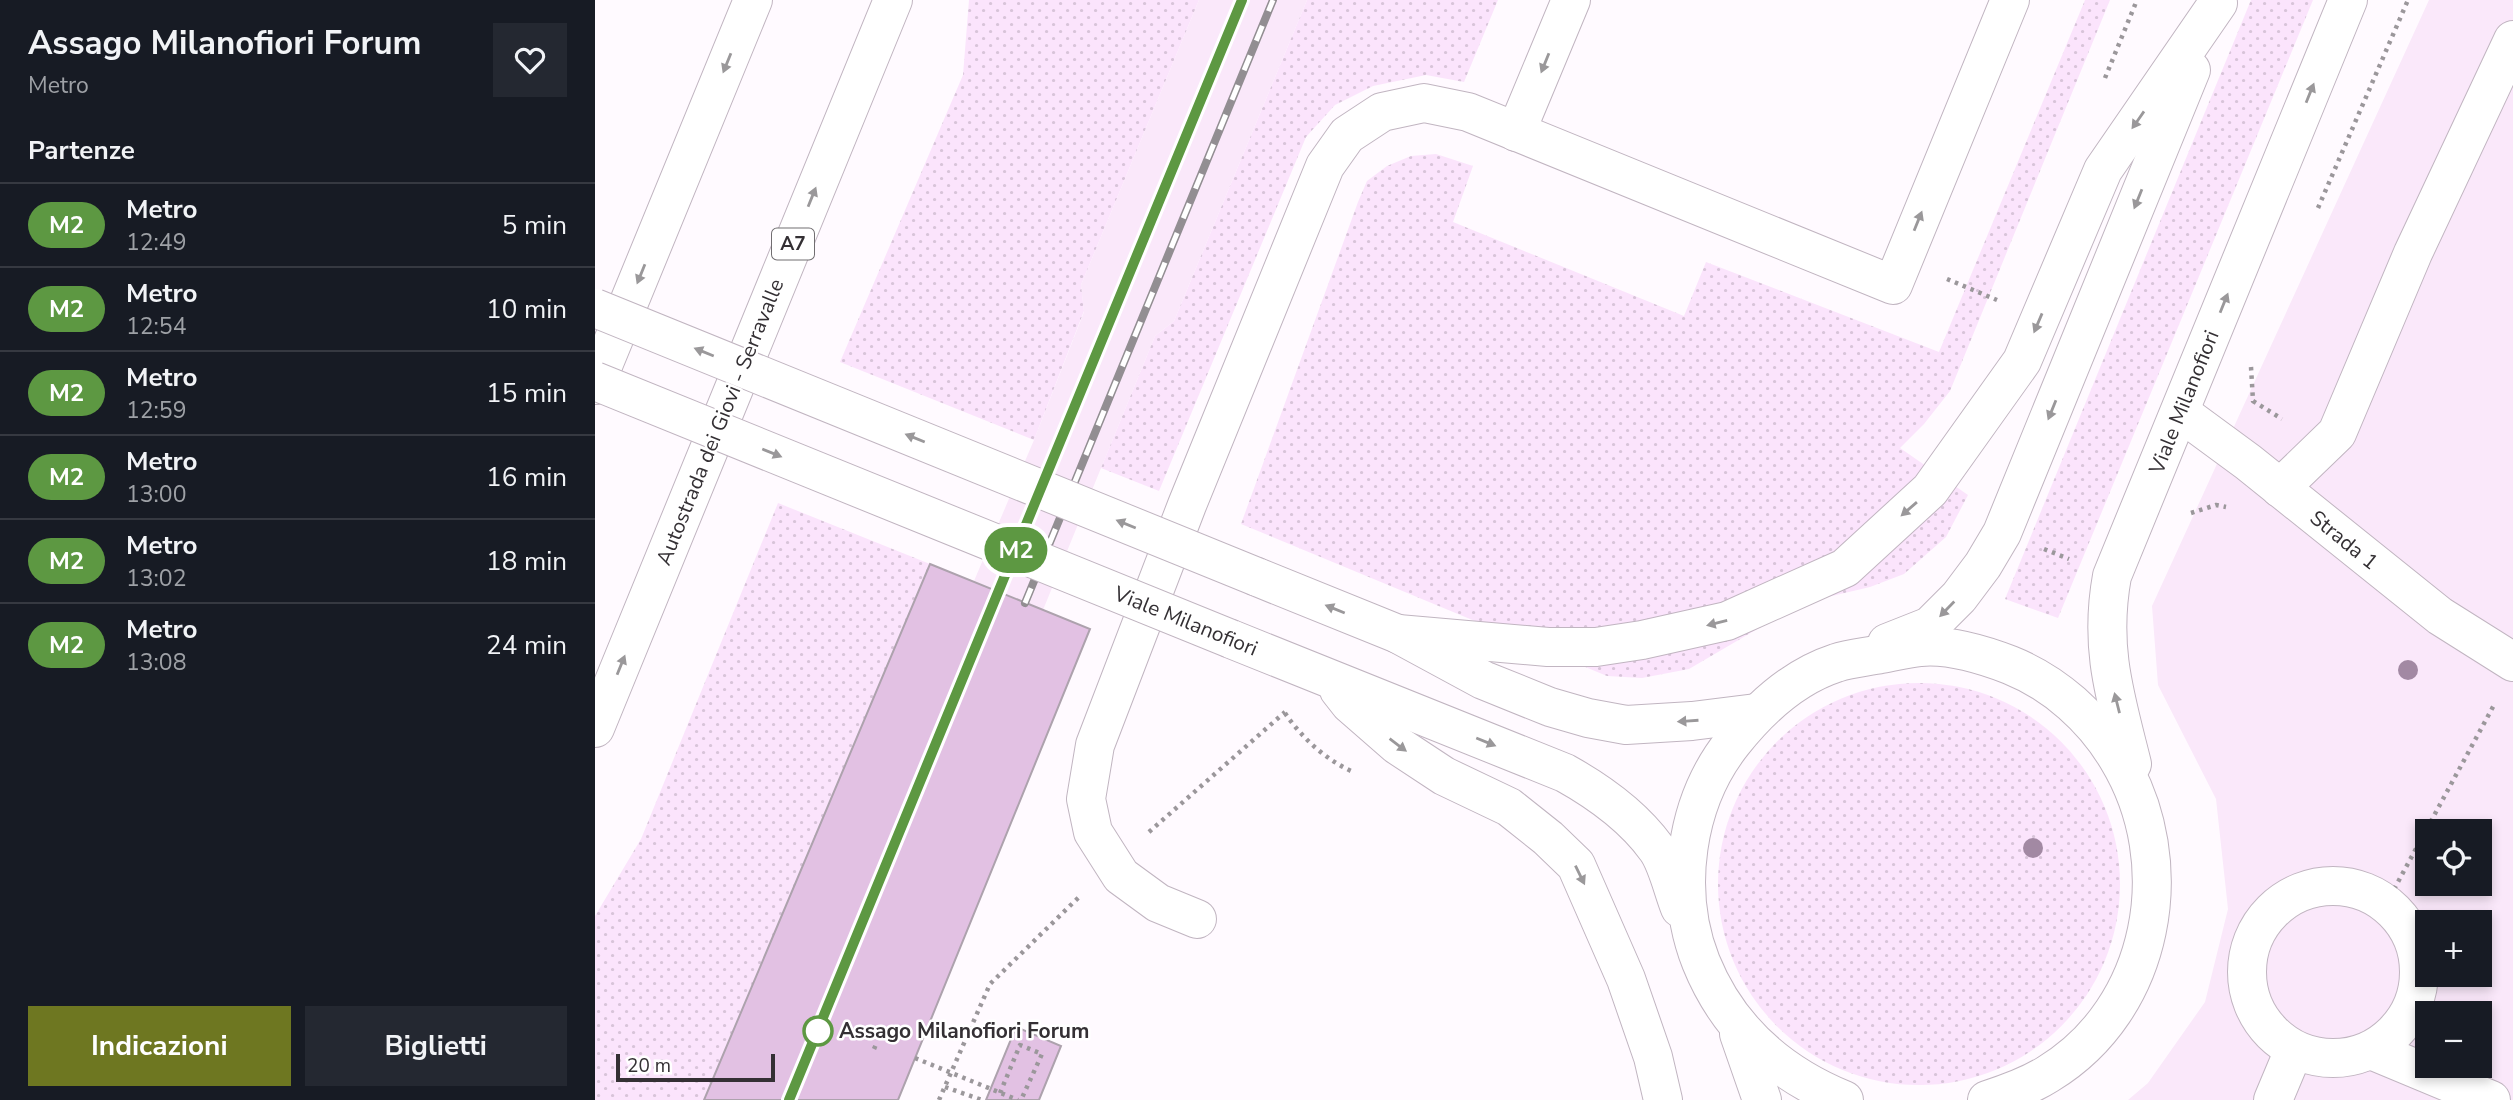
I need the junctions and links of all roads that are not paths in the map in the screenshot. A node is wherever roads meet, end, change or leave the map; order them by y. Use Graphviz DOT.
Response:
graph roads {
  1 [pos="753,0"];
  2 [pos="893,0"];
  3 [pos="1571,0"];
  4 [pos="2010,0"];
  5 [pos="2347,0"];
  6 [pos="2219,1"];
  7 [pos="2513,40"];
  8 [pos="2504,81"];
  9 [pos="1516,132"];
  10 [pos="595,308"];
  11 [pos="595,383"];
  12 [pos="2180,412"];
  13 [pos="2280,488"];
  14 [pos="1398,634"];
  15 [pos="1836,663"];
  16 [pos="2506,678"];
  17 [pos="1332,680"];
  18 [pos="1756,713"];
  19 [pos="595,728"];
  20 [pos="2145,817"];
  21 [pos="1197,919"];
  22 [pos="1697,951"];
  23 [pos="1734,1022"];
  24 [pos="2294,1050"];
  25 [pos="2371,1050"];
  26 [pos="2005,1096"];
  27 [pos="1663,1100"];
  28 [pos="1762,1100"];
  29 [pos="1844,1100"];
  30 [pos="2273,1100"];
  31 [pos="2491,1100"];
  1 -- 11 [label="main road, one-way"];
  19 -- 2 [label="main road, Autostrada dei Giovi - Serravalle / A7, one-way"];
  3 -- 9 [label="main road, one-way"];
  9 -- 4 [label="main road, one-way"];
  12 -- 5 [label="main road, Viale Milanofiori, one-way"];
  6 -- 14 [label="main road, one-way"];
  6 -- 15 [label="main road, one-way"];
  7 -- 8 [label="main road"];
  8 -- 13 [label="main road"];
  9 -- 21 [label="main road"];
  14 -- 10 [label="main road, one-way, bridge"];
  11 -- 17 [label="main road, Viale Milanofiori, one-way, bridge"];
  12 -- 13 [label="main road, Strada 1"];
  20 -- 12 [label="main road, Viale Milanofiori, one-way"];
  13 -- 16 [label="main road, Strada 1"];
  18 -- 14 [label="main road, one-way"];
  15 -- 18 [label="main road"];
  15 -- 20 [label="main road"];
  17 -- 22 [label="main road, Viale Milanofiori, one-way"];
  17 -- 27 [label="main road, one-way"];
  18 -- 22 [label="main road"];
  20 -- 26 [label="main road"];
  22 -- 23 [label="main road"];
  23 -- 28 [label="main road"];
  23 -- 29 [label="main road"];
  24 -- 25 [label="main road"];
  24 -- 25 [label="main road"];
  24 -- 30 [label="main road"];
  25 -- 31 [label="main road"];
}
